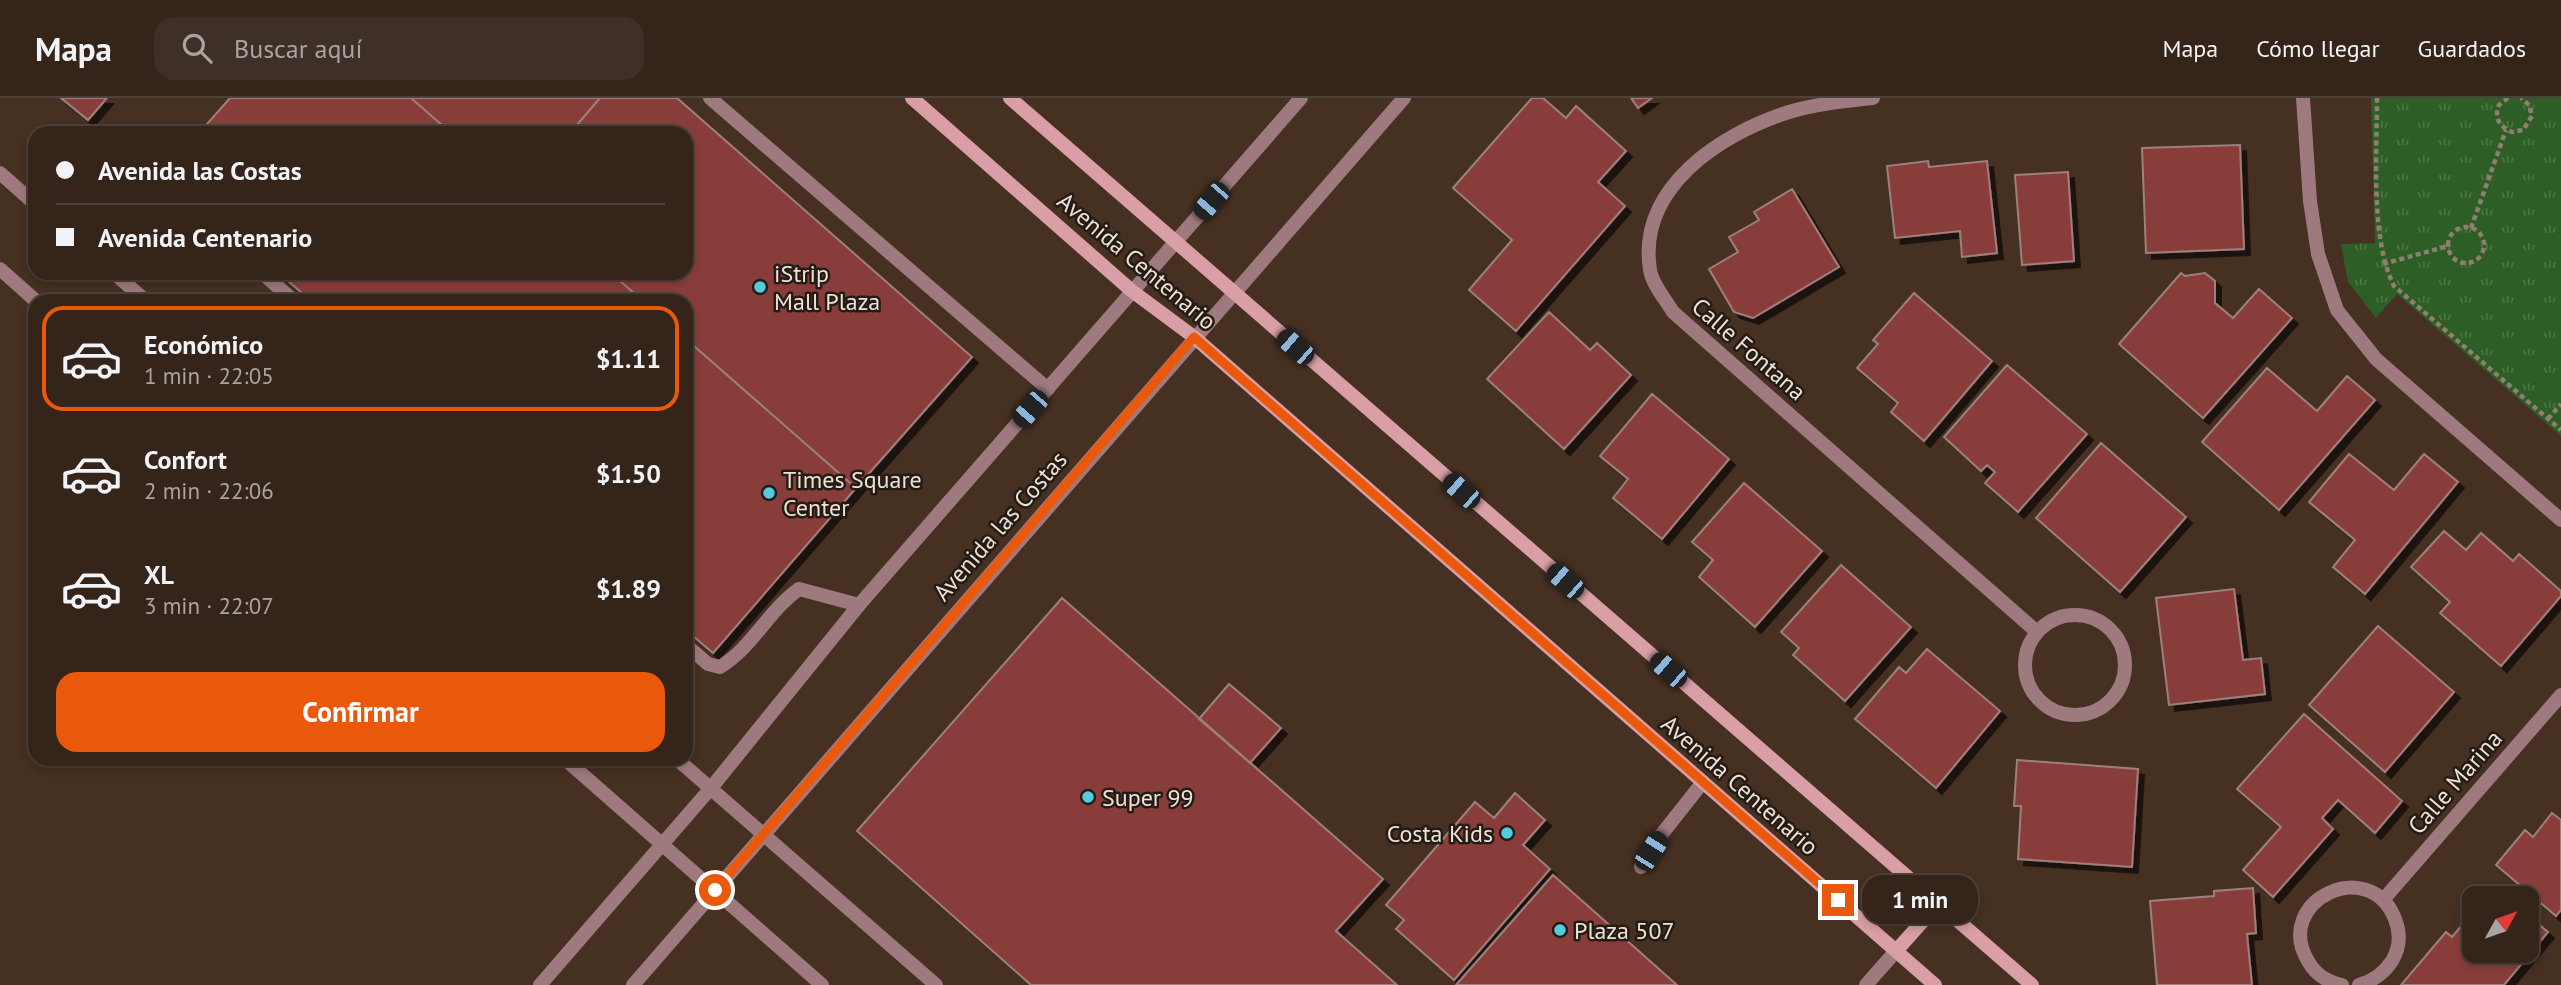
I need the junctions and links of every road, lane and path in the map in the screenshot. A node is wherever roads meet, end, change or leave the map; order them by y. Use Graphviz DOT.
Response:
graph roads {
  1 [pos="710,98"];
  2 [pos="912,98"];
  3 [pos="1010,98"];
  4 [pos="1301,98"];
  5 [pos="1404,98"];
  6 [pos="1873,98"];
  7 [pos="2303,98"];
  8 [pos="2377,98"];
  9 [pos="2521,98"];
  10 [pos="2505,99"];
  11 [pos="2506,130"];
  12 [pos="0,173"];
  13 [pos="28,198"];
  14 [pos="2471,228"];
  15 [pos="1175,243"];
  16 [pos="2448,246"];
  17 [pos="2383,264"];
  18 [pos="0,269"];
  19 [pos="122,280"];
  20 [pos="270,280"];
  21 [pos="1132,291"];
  22 [pos="1232,293"];
  23 [pos="28,294"];
  24 [pos="138,294"];
  25 [pos="286,294"];
  26 [pos="1194,337"];
  27 [pos="1048,389"];
  28 [pos="2561,404"];
  29 [pos="2548,419"];
  30 [pos="2561,430"];
  31 [pos="2561,520"];
  32 [pos="859,605"];
  33 [pos="2037,632"];
  34 [pos="693,651"];
  35 [pos="2561,695"];
  36 [pos="573,766"];
  37 [pos="685,766"];
  38 [pos="1703,782"];
  39 [pos="711,788"];
  40 [pos="763,833"];
  41 [pos="663,843"];
  42 [pos="1641,867"];
  43 [pos="715,890"];
  44 [pos="2383,900"];
  45 [pos="1938,904"];
  46 [pos="1896,951"];
  47 [pos="540,985"];
  48 [pos="633,985"];
  49 [pos="822,985"];
  50 [pos="936,985"];
  51 [pos="1866,985"];
  52 [pos="1935,985"];
  53 [pos="2032,985"];
  54 [pos="2342,985"];
  55 [pos="2359,985"];
  1 -- 27 [label="street"];
  2 -- 21 [label="main road, Avenida Centenario"];
  3 -- 15 [label="main road, Avenida Centenario"];
  4 -- 15 [label="street"];
  5 -- 22 [label="street, Avenida las Costas"];
  6 -- 33 [label="street, Calle Fontana"];
  7 -- 31 [label="street"];
  8 -- 17 [label="path"];
  9 -- 11 [label="path"];
  10 -- 11 [label="path"];
  11 -- 14 [label="path"];
  12 -- 13 [label="street"];
  14 -- 16 [label="path"];
  14 -- 16 [label="path"];
  15 -- 21 [label="street"];
  15 -- 22 [label="main road, Avenida Centenario"];
  16 -- 17 [label="path"];
  17 -- 29 [label="path"];
  18 -- 23 [label="street"];
  19 -- 24 [label="street"];
  20 -- 25 [label="street"];
  21 -- 26 [label="main road, Avenida Centenario"];
  21 -- 27 [label="street"];
  22 -- 26 [label="street, Avenida las Costas"];
  22 -- 45 [label="main road, Avenida Centenario"];
  26 -- 38 [label="main road, Avenida Centenario"];
  26 -- 40 [label="street, Avenida las Costas"];
  27 -- 32 [label="street"];
  28 -- 29 [label="path"];
  29 -- 30 [label="path"];
  32 -- 34 [label="street"];
  32 -- 39 [label="street"];
  33 -- 33 [label="street"];
  35 -- 44 [label="street, Calle Marina"];
  36 -- 41 [label="street"];
  37 -- 39 [label="street"];
  38 -- 42 [label="street"];
  38 -- 46 [label="main road, Avenida Centenario"];
  39 -- 40 [label="street"];
  39 -- 41 [label="street"];
  40 -- 43 [label="street, Avenida las Costas"];
  40 -- 50 [label="street"];
  41 -- 43 [label="street"];
  41 -- 47 [label="street"];
  43 -- 48 [label="street, Avenida las Costas"];
  43 -- 49 [label="street"];
  44 -- 54 [label="street"];
  44 -- 55 [label="street"];
  45 -- 46 [label="main road"];
  45 -- 53 [label="main road, Avenida Centenario"];
  46 -- 51 [label="street"];
  46 -- 52 [label="main road, Avenida Centenario"];
}
